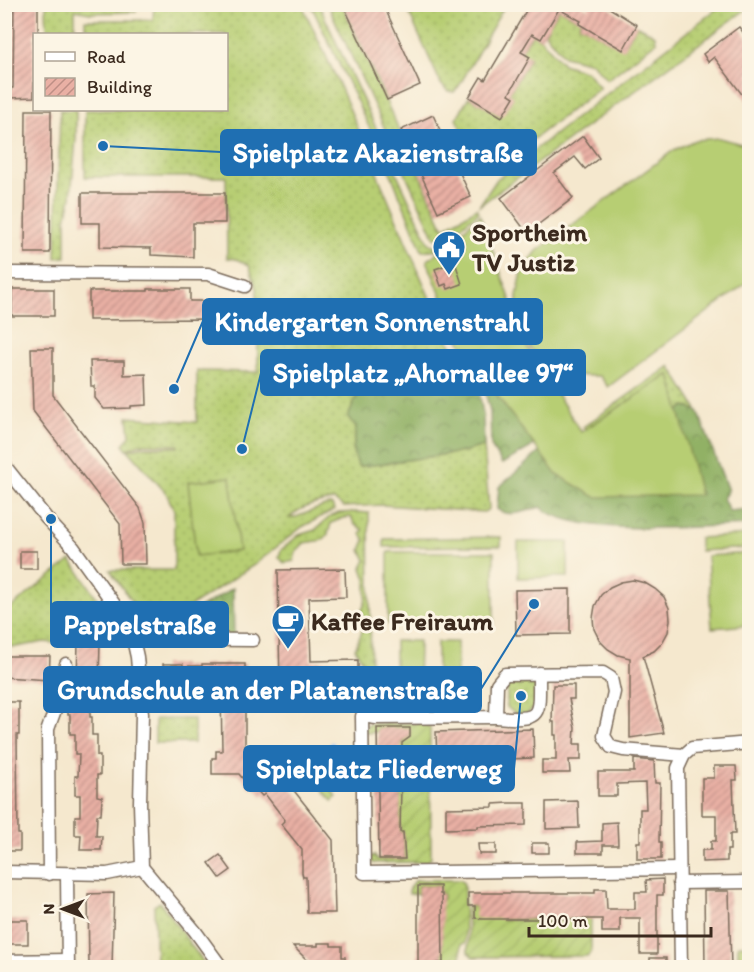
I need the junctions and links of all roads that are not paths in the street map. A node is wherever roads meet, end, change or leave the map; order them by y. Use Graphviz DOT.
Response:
graph roads {
  1 [pos="4,273"];
  2 [pos="245,286"];
  3 [pos="4,465"];
  4 [pos="133,639"];
  5 [pos="253,640"];
  6 [pos="66,664"];
  7 [pos="539,673"];
  8 [pos="496,717"];
  9 [pos="750,743"];
  10 [pos="684,755"];
  11 [pos="142,867"];
  12 [pos="679,869"];
  13 [pos="4,872"];
  14 [pos="49,874"];
  15 [pos="67,875"];
  16 [pos="750,882"];
  17 [pos="679,883"];
  18 [pos="4,961"];
  19 [pos="68,964"];
  20 [pos="222,968"];
  21 [pos="681,968"];
  1 -- 2 [label="street"];
  3 -- 4 [label="street"];
  4 -- 5 [label="street"];
  4 -- 11 [label="street"];
  6 -- 14 [label="street"];
  7 -- 8 [label="street"];
  7 -- 8 [label="street"];
  7 -- 10 [label="street"];
  8 -- 12 [label="street"];
  9 -- 10 [label="street"];
  10 -- 12 [label="street"];
  11 -- 15 [label="street"];
  11 -- 20 [label="street"];
  12 -- 17 [label="street"];
  13 -- 14 [label="street"];
  14 -- 15 [label="street"];
  15 -- 19 [label="street"];
  16 -- 17 [label="street"];
  17 -- 21 [label="street"];
  18 -- 19 [label="street"];
}
